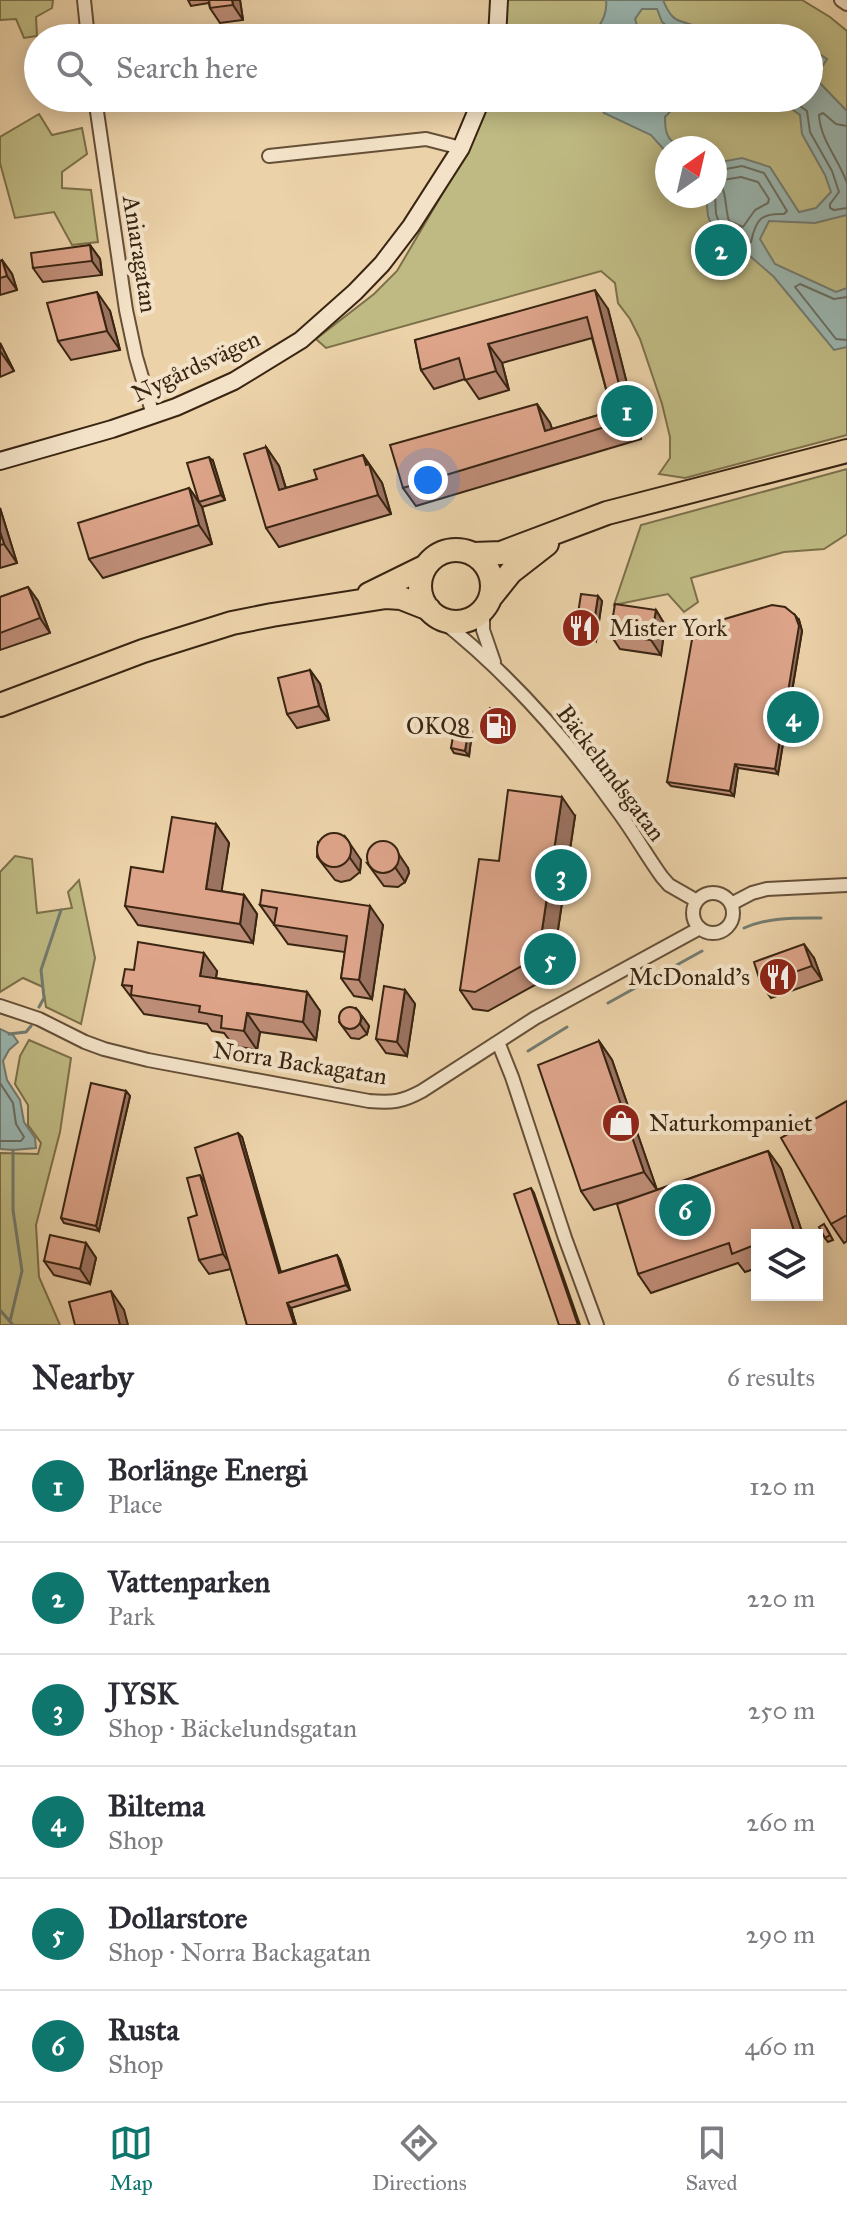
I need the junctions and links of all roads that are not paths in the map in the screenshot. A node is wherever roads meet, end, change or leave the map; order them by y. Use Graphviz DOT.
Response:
graph roads {
  1 [pos="84,0"];
  2 [pos="499,0"];
  3 [pos="841,0"];
  4 [pos="847,4"];
  5 [pos="87,24"];
  6 [pos="498,24"];
  7 [pos="97,112"];
  8 [pos="476,112"];
  9 [pos="461,148"];
  10 [pos="269,156"];
  11 [pos="153,415"];
  12 [pos="847,451"];
  13 [pos="0,461"];
  14 [pos="575,526"];
  15 [pos="474,554"];
  16 [pos="426,566"];
  17 [pos="350,602"];
  18 [pos="487,604"];
  19 [pos="432,612"];
  20 [pos="232,623"];
  21 [pos="495,665"];
  22 [pos="0,705"];
  23 [pos="0,721"];
  24 [pos="847,885"];
  25 [pos="697,901"];
  26 [pos="731,904"];
  27 [pos="700,928"];
  28 [pos="0,1006"];
  29 [pos="498,1042"];
  30 [pos="597,1325"];
  1 -- 5 [label="street"];
  2 -- 6 [label="street"];
  3 -- 4 [label="street"];
  7 -- 11 [label="street, Aniaragatan"];
  8 -- 9 [label="street, Nygårdsvägen"];
  9 -- 10 [label="street"];
  9 -- 11 [label="street, Nygårdsvägen"];
  11 -- 13 [label="street, Nygårdsvägen"];
  12 -- 14 [label="highway"];
  14 -- 15 [label="highway"];
  14 -- 18 [label="highway"];
  15 -- 16 [label="highway"];
  15 -- 18 [label="highway"];
  16 -- 17 [label="highway"];
  16 -- 19 [label="highway"];
  17 -- 19 [label="highway"];
  17 -- 20 [label="highway"];
  18 -- 19 [label="highway"];
  18 -- 21 [label="street, Bäckelundsgatan"];
  19 -- 21 [label="street, Bäckelundsgatan"];
  20 -- 22 [label="highway"];
  20 -- 23 [label="highway"];
  21 -- 25 [label="street, Bäckelundsgatan"];
  24 -- 26 [label="street"];
  25 -- 26 [label="street"];
  25 -- 27 [label="street"];
  26 -- 27 [label="street"];
  27 -- 29 [label="street, Norra Backagatan"];
  28 -- 29 [label="street, Norra Backagatan"];
  29 -- 30 [label="street"];
}
